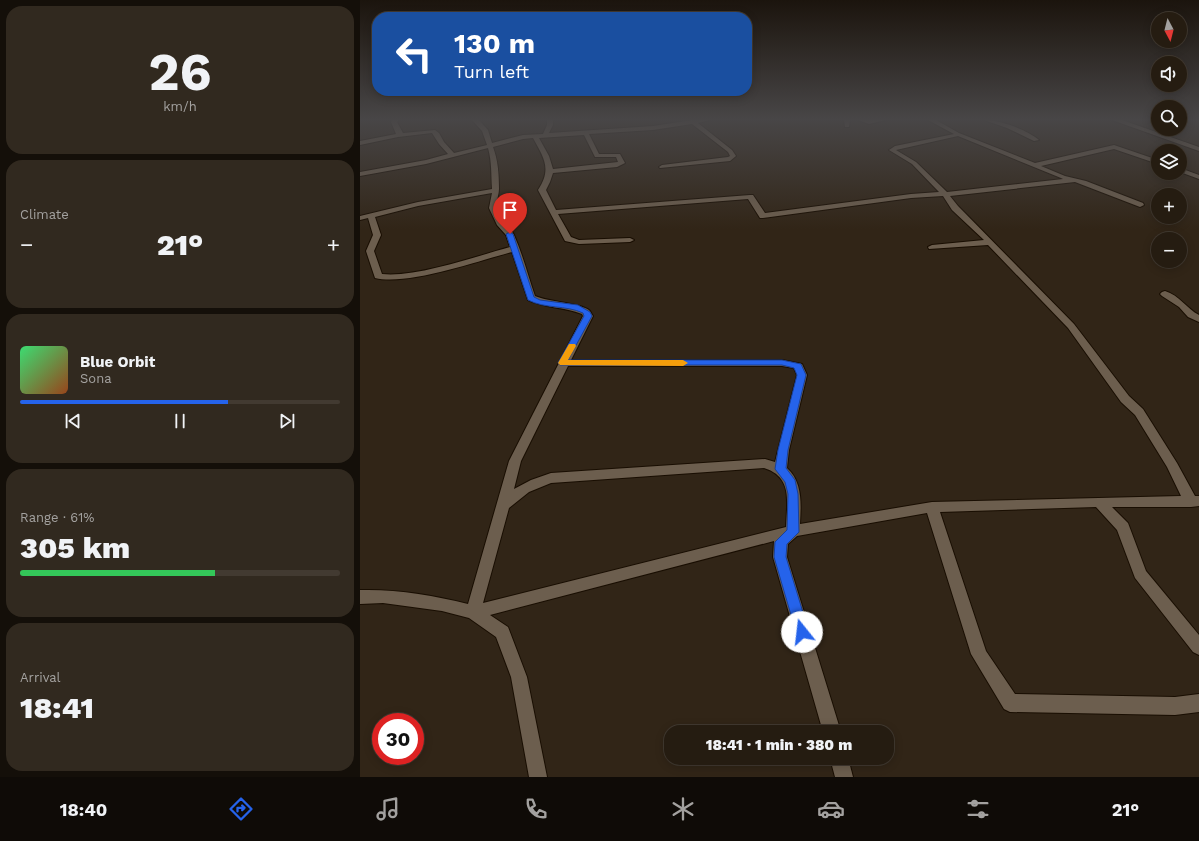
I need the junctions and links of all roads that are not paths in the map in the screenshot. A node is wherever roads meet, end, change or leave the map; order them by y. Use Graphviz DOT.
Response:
graph roads {
  1 [pos="452,156"];
  2 [pos="494,156"];
  3 [pos="545,156"];
  4 [pos="619,156"];
  5 [pos="733,156"];
  6 [pos="903,156"];
  7 [pos="1013,156"];
  8 [pos="1073,156"];
  9 [pos="1141,156"];
  10 [pos="1151,160"];
  11 [pos="1035,165"];
  12 [pos="662,168"];
  13 [pos="551,170"];
  14 [pos="1187,173"];
  15 [pos="360,174"];
  16 [pos="1199,177"];
  17 [pos="1074,180"];
  18 [pos="496,190"];
  19 [pos="945,194"];
  20 [pos="1140,205"];
  21 [pos="554,212"];
  22 [pos="371,216"];
  23 [pos="360,218"];
  24 [pos="630,240"];
  25 [pos="990,242"];
  26 [pos="516,248"];
  27 [pos="932,248"];
  28 [pos="1165,294"];
  29 [pos="1199,319"];
  30 [pos="563,363"];
  31 [pos="780,469"];
  32 [pos="1195,501"];
  33 [pos="1099,502"];
  34 [pos="502,507"];
  35 [pos="932,507"];
  36 [pos="793,532"];
  37 [pos="360,597"];
  38 [pos="473,612"];
  39 [pos="1199,646"];
  40 [pos="1199,703"];
  41 [pos="830,725"];
  42 [pos="841,765"];
  43 [pos="538,777"];
  44 [pos="844,777"];
  1 -- 15 [label="street"];
  2 -- 18 [label="street"];
  3 -- 13 [label="street"];
  4 -- 13 [label="street"];
  5 -- 12 [label="street"];
  6 -- 19 [label="street"];
  7 -- 11 [label="street"];
  8 -- 11 [label="street"];
  9 -- 10 [label="street"];
  11 -- 17 [label="street"];
  13 -- 21 [label="street"];
  14 -- 16 [label="street"];
  17 -- 19 [label="street"];
  17 -- 20 [label="street"];
  18 -- 22 [label="street"];
  18 -- 26 [label="street"];
  19 -- 21 [label="street"];
  19 -- 25 [label="street"];
  21 -- 24 [label="street"];
  22 -- 23 [label="street"];
  22 -- 26 [label="street"];
  25 -- 27 [label="street"];
  25 -- 32 [label="street"];
  26 -- 30 [label="street"];
  28 -- 29 [label="street"];
  30 -- 31 [label="street"];
  30 -- 34 [label="street"];
  31 -- 34 [label="street"];
  31 -- 36 [label="street"];
  32 -- 33 [label="street"];
  33 -- 35 [label="street"];
  33 -- 39 [label="street"];
  34 -- 38 [label="street"];
  35 -- 36 [label="street"];
  35 -- 40 [label="street"];
  36 -- 38 [label="street"];
  36 -- 41 [label="street"];
  37 -- 38 [label="street"];
  38 -- 43 [label="street"];
  42 -- 44 [label="street"];
}
